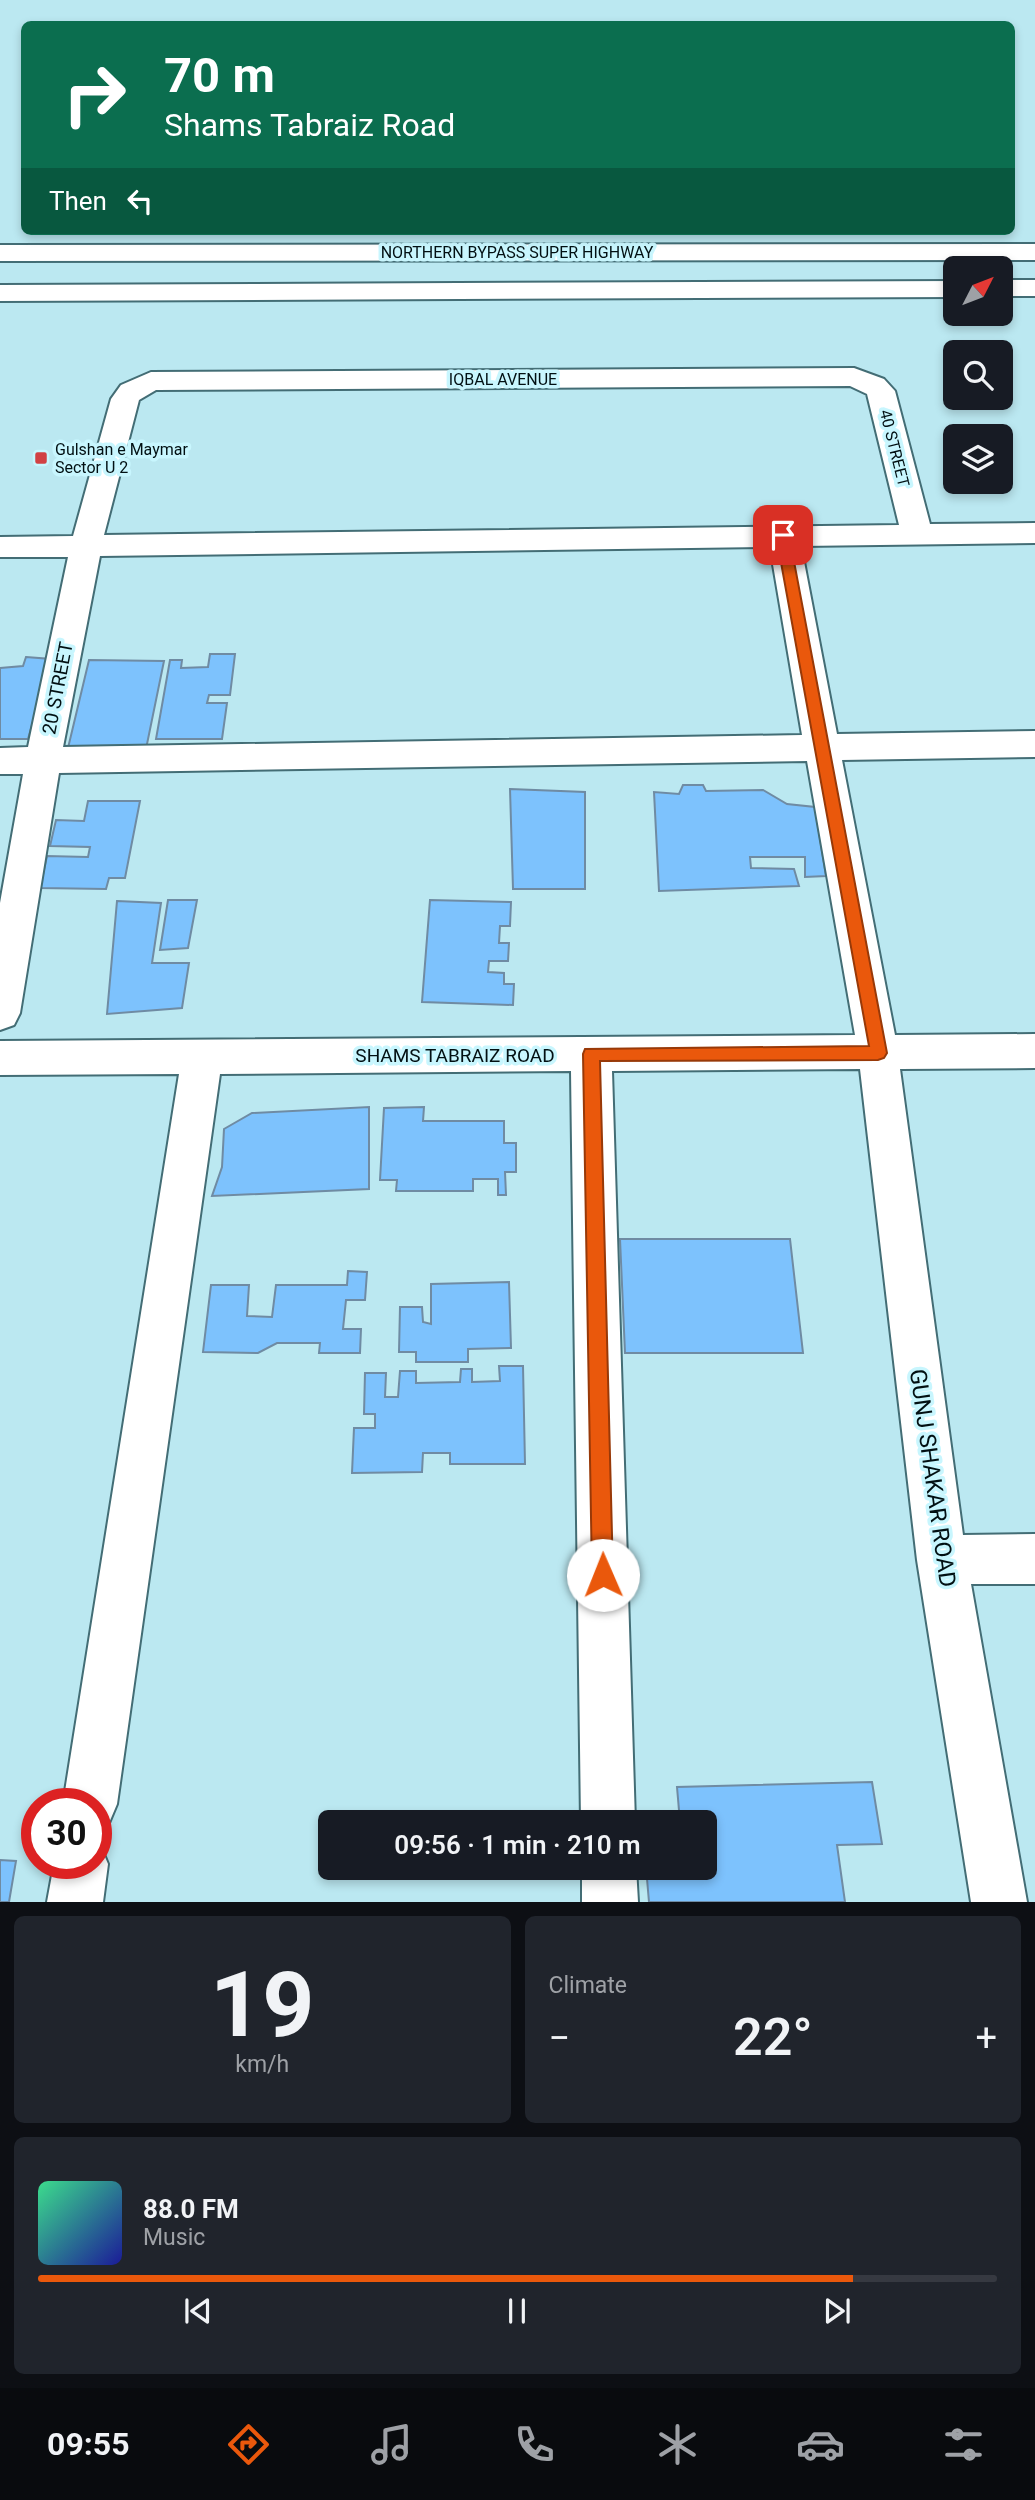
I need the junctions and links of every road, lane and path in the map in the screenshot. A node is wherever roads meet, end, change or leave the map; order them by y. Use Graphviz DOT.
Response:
graph roads {
  1 [pos="1035,252"];
  2 [pos="0,253"];
  3 [pos="1013,288"];
  4 [pos="1035,288"];
  5 [pos="943,289"];
  6 [pos="0,293"];
  7 [pos="855,377"];
  8 [pos="151,381"];
  9 [pos="1035,533"];
  10 [pos="917,534"];
  11 [pos="783,535"];
  12 [pos="86,546"];
  13 [pos="0,547"];
  14 [pos="1035,744"];
  15 [pos="824,747"];
  16 [pos="0,761"];
  17 [pos="43,761"];
  18 [pos="0,1013"];
  19 [pos="1035,1051"];
  20 [pos="878,1053"];
  21 [pos="591,1054"];
  22 [pos="202,1057"];
  23 [pos="0,1058"];
  24 [pos="1035,1559"];
  25 [pos="942,1560"];
  26 [pos="92,1788"];
  27 [pos="608,1810"];
  28 [pos="79,1879"];
  29 [pos="609,1880"];
  30 [pos="75,1902"];
  31 [pos="610,1902"];
  32 [pos="999,1902"];
  1 -- 2 [label="street, NORTHERN BYPASS SUPER HIGHWAY"];
  3 -- 4 [label="street"];
  5 -- 6 [label="street, NORTHERN BYPASS SUPER HIGHWAY"];
  7 -- 8 [label="street, IQBAL AVENUE"];
  7 -- 10 [label="street, 40 STREET"];
  8 -- 12 [label="street, 20 STREET"];
  9 -- 10 [label="street"];
  10 -- 11 [label="street"];
  11 -- 12 [label="street"];
  11 -- 15 [label="street, GUNJ SHAKAR ROAD"];
  12 -- 13 [label="street"];
  12 -- 17 [label="street, 20 STREET"];
  14 -- 15 [label="street"];
  15 -- 17 [label="street"];
  15 -- 20 [label="street, GUNJ SHAKAR ROAD"];
  16 -- 17 [label="street"];
  17 -- 18 [label="street, 20 STREET"];
  19 -- 20 [label="street, SHAMS TABRAIZ ROAD"];
  20 -- 21 [label="street, SHAMS TABRAIZ ROAD"];
  20 -- 25 [label="street, GUNJ SHAKAR ROAD"];
  21 -- 22 [label="street, SHAMS TABRAIZ ROAD"];
  21 -- 27 [label="street"];
  22 -- 23 [label="street, SHAMS TABRAIZ ROAD"];
  22 -- 26 [label="street"];
  24 -- 25 [label="street"];
  25 -- 32 [label="street, GUNJ SHAKAR ROAD"];
  28 -- 30 [label="street"];
  29 -- 31 [label="street"];
}
